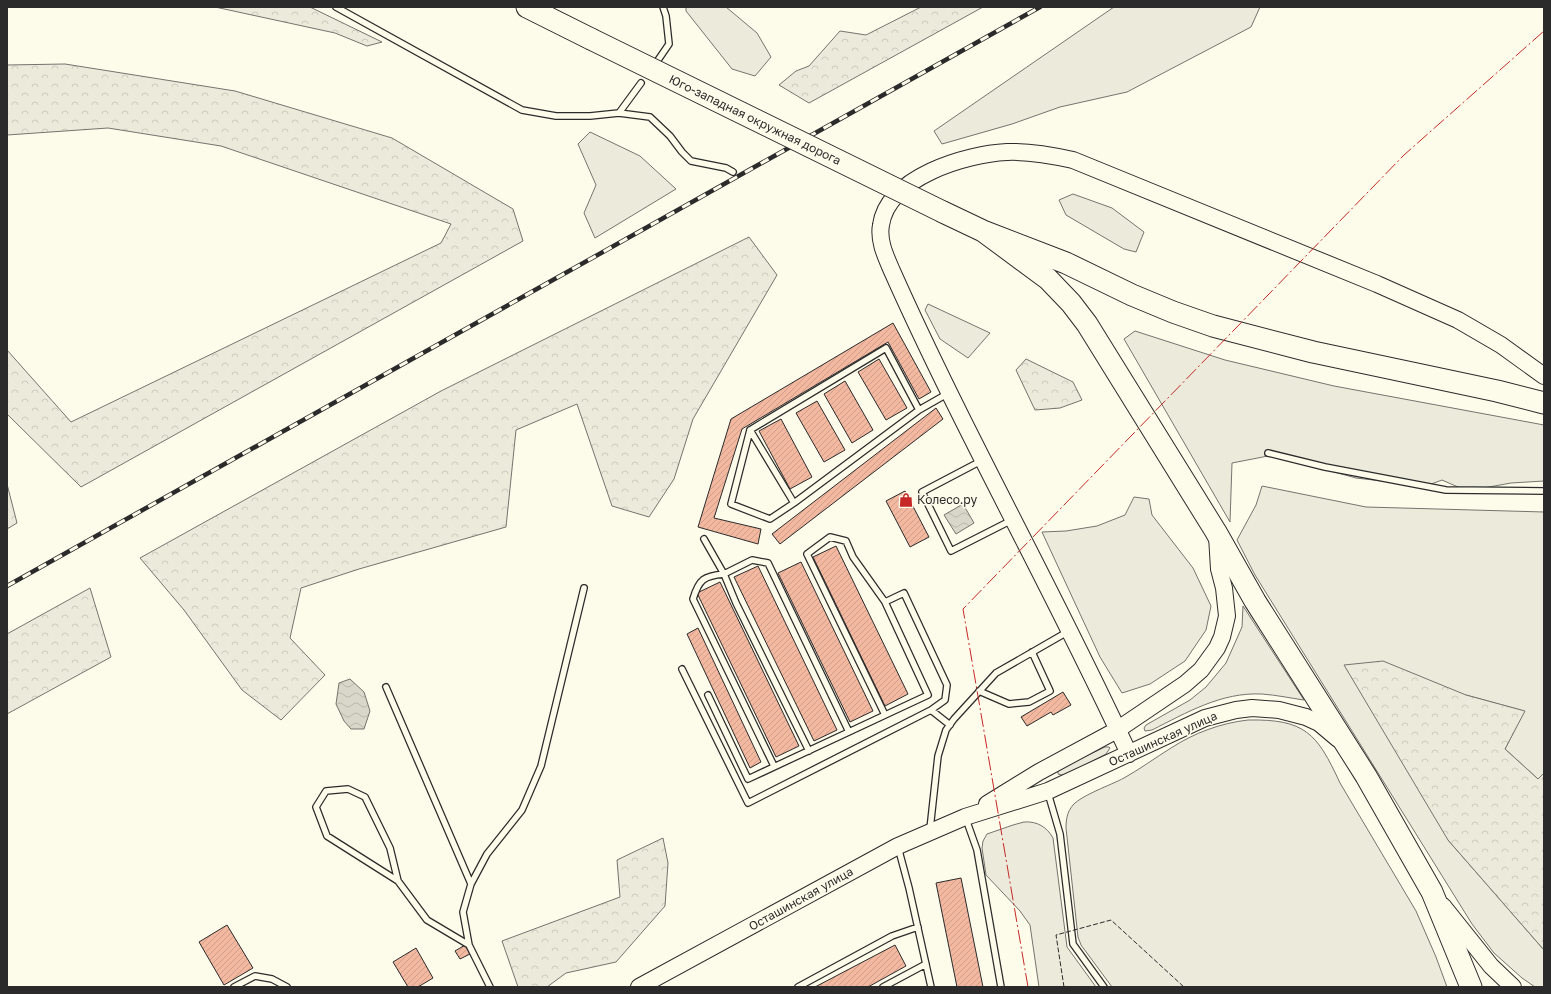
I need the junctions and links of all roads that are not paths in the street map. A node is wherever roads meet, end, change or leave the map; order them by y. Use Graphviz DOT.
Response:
graph roads {
  1 [pos="336,7"];
  2 [pos="528,7"];
  3 [pos="663,7"];
  4 [pos="649,73"];
  5 [pos="641,84"];
  6 [pos="619,113"];
  7 [pos="733,172"];
  8 [pos="983,231"];
  9 [pos="1544,376"];
  10 [pos="950,392"];
  11 [pos="1544,403"];
  12 [pos="919,410"];
  13 [pos="750,430"];
  14 [pos="1268,453"];
  15 [pos="984,460"];
  16 [pos="1544,491"];
  17 [pos="794,503"];
  18 [pos="1013,519"];
  19 [pos="1216,532"];
  20 [pos="704,539"];
  21 [pos="724,574"];
  22 [pos="584,588"];
  23 [pos="885,602"];
  24 [pos="1070,631"];
  25 [pos="1032,652"];
  26 [pos="682,669"];
  27 [pos="386,687"];
  28 [pos="979,691"];
  29 [pos="708,695"];
  30 [pos="931,710"];
  31 [pos="885,715"];
  32 [pos="950,725"];
  33 [pos="1117,730"];
  34 [pos="849,732"];
  35 [pos="808,750"];
  36 [pos="1128,754"];
  37 [pos="1353,756"];
  38 [pos="774,766"];
  39 [pos="1039,772"];
  40 [pos="1048,791"];
  41 [pos="965,817"];
  42 [pos="930,831"];
  43 [pos="898,846"];
  44 [pos="398,881"];
  45 [pos="470,884"];
  46 [pos="1432,892"];
  47 [pos="918,927"];
  48 [pos="469,945"];
  49 [pos="926,964"];
  50 [pos="644,986"];
  51 [pos="234,987"];
  52 [pos="287,987"];
  53 [pos="490,987"];
  54 [pos="798,987"];
  55 [pos="883,987"];
  56 [pos="931,987"];
  57 [pos="1001,987"];
  58 [pos="1104,987"];
  59 [pos="1471,987"];
  60 [pos="1513,987"];
  1 -- 6 [label="lane"];
  2 -- 8 [label="highway, Юго-западная окружная дорога, bridge"];
  3 -- 4 [label="lane"];
  5 -- 6 [label="lane"];
  6 -- 7 [label="lane"];
  8 -- 11 [label="highway"];
  8 -- 19 [label="highway"];
  9 -- 10 [label="street"];
  10 -- 12 [label="lane"];
  10 -- 15 [label="street"];
  12 -- 13 [label="lane"];
  12 -- 17 [label="lane"];
  13 -- 17 [label="lane"];
  13 -- 17 [label="lane"];
  14 -- 16 [label="lane"];
  15 -- 18 [label="street"];
  15 -- 18 [label="lane"];
  18 -- 24 [label="street"];
  19 -- 33 [label="street, Осташинская улица"];
  19 -- 37 [label="highway"];
  20 -- 21 [label="lane"];
  21 -- 34 [label="lane"];
  21 -- 35 [label="lane"];
  21 -- 38 [label="lane"];
  22 -- 45 [label="lane"];
  23 -- 30 [label="lane"];
  23 -- 31 [label="lane"];
  23 -- 31 [label="lane"];
  24 -- 25 [label="lane"];
  24 -- 33 [label="street"];
  25 -- 28 [label="lane"];
  25 -- 28 [label="lane"];
  26 -- 30 [label="lane"];
  27 -- 45 [label="lane"];
  28 -- 32 [label="lane"];
  29 -- 38 [label="lane"];
  30 -- 32 [label="lane"];
  31 -- 34 [label="lane"];
  32 -- 42 [label="lane"];
  33 -- 36 [label="street"];
  33 -- 39 [label="street, Осташинская улица"];
  34 -- 35 [label="lane"];
  35 -- 38 [label="lane"];
  36 -- 37 [label="street, Осташинская улица"];
  36 -- 40 [label="street, Осташинская улица"];
  37 -- 46 [label="highway"];
  39 -- 40 [label="street"];
  39 -- 41 [label="street, Осташинская улица"];
  40 -- 41 [label="street, Осташинская улица"];
  40 -- 58 [label="lane"];
  41 -- 42 [label="street, Осташинская улица"];
  41 -- 57 [label="lane"];
  42 -- 43 [label="street, Осташинская улица"];
  43 -- 47 [label="lane"];
  43 -- 50 [label="street, Осташинская улица"];
  44 -- 44 [label="lane"];
  44 -- 48 [label="lane"];
  45 -- 48 [label="lane"];
  46 -- 59 [label="highway"];
  46 -- 60 [label="street"];
  47 -- 49 [label="lane"];
  47 -- 54 [label="lane"];
  48 -- 53 [label="lane"];
  49 -- 55 [label="lane"];
  49 -- 56 [label="lane"];
  51 -- 52 [label="lane"];
}
